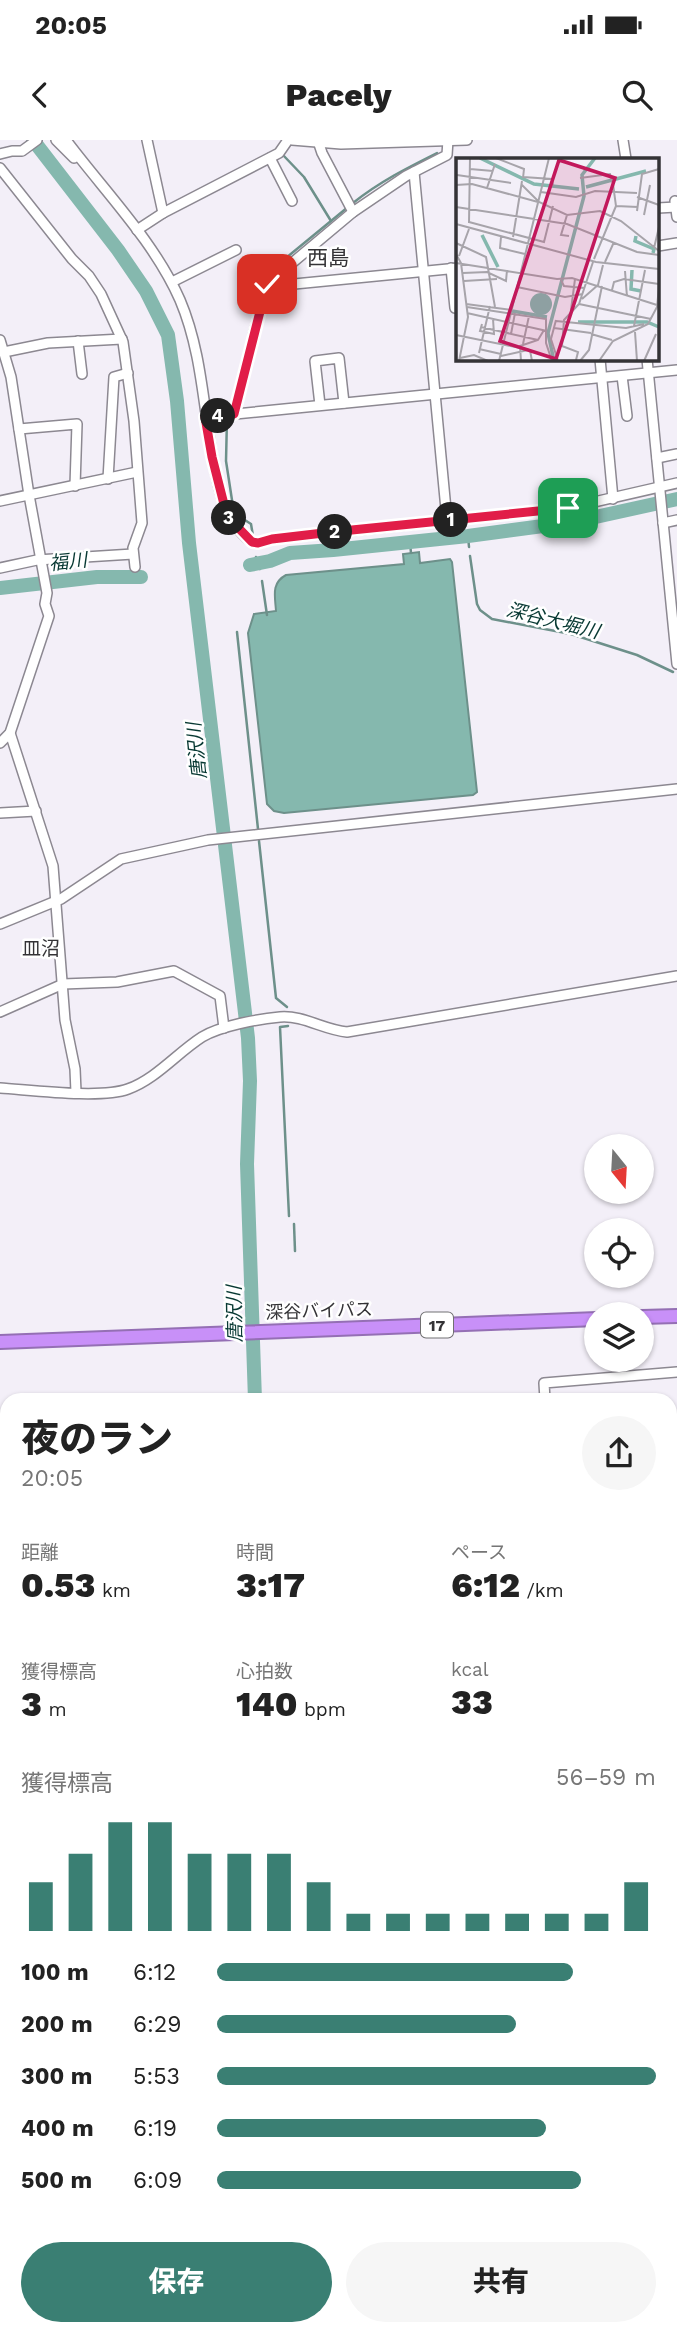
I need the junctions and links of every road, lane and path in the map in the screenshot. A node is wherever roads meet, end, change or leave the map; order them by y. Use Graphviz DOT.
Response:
graph roads {
  1 [pos="37,140"];
  2 [pos="56,140"];
  3 [pos="66,140"];
  4 [pos="147,140"];
  5 [pos="290,140"];
  6 [pos="467,140"];
  7 [pos="623,140"];
  8 [pos="448,141"];
  9 [pos="318,142"];
  10 [pos="340,142"];
  11 [pos="0,154"];
  12 [pos="270,158"];
  13 [pos="626,158"];
  14 [pos="0,168"];
  15 [pos="414,173"];
  16 [pos="91,174"];
  17 [pos="292,201"];
  18 [pos="353,212"];
  19 [pos="163,213"];
  20 [pos="138,230"];
  21 [pos="236,250"];
  22 [pos="455,268"];
  23 [pos="424,271"];
  24 [pos="172,282"];
  25 [pos="267,284"];
  26 [pos="454,308"];
  27 [pos="122,339"];
  28 [pos="0,340"];
  29 [pos="78,341"];
  30 [pos="4,352"];
  31 [pos="600,360"];
  32 [pos="647,360"];
  33 [pos="677,370"];
  34 [pos="128,373"];
  35 [pos="648,373"];
  36 [pos="82,374"];
  37 [pos="622,376"];
  38 [pos="602,378"];
  39 [pos="435,396"];
  40 [pos="344,403"];
  41 [pos="320,405"];
  42 [pos="234,414"];
  43 [pos="626,416"];
  44 [pos="205,417"];
  45 [pos="19,429"];
  46 [pos="677,454"];
  47 [pos="657,458"];
  48 [pos="137,472"];
  49 [pos="108,479"];
  50 [pos="677,483"];
  51 [pos="75,486"];
  52 [pos="659,488"];
  53 [pos="29,495"];
  54 [pos="613,499"];
  55 [pos="0,500"];
  56 [pos="447,520"];
  57 [pos="663,520"];
  58 [pos="677,520"];
  59 [pos="133,554"];
  60 [pos="42,563"];
  61 [pos="135,567"];
  62 [pos="0,568"];
  63 [pos="677,664"];
  64 [pos="10,733"];
  65 [pos="0,743"];
  66 [pos="677,789"];
  67 [pos="36,811"];
  68 [pos="0,813"];
  69 [pos="57,901"];
  70 [pos="0,924"];
  71 [pos="677,976"];
  72 [pos="63,984"];
  73 [pos="0,1013"];
  74 [pos="226,1028"];
  75 [pos="0,1088"];
  76 [pos="76,1092"];
  77 [pos="677,1316"];
  78 [pos="654,1317"];
  79 [pos="584,1319"];
  80 [pos="0,1342"];
  81 [pos="677,1372"];
  82 [pos="545,1393"];
  1 -- 11 [label="street"];
  2 -- 16 [label="street"];
  3 -- 16 [label="street"];
  4 -- 19 [label="street"];
  5 -- 9 [label="street"];
  5 -- 12 [label="street"];
  6 -- 8 [label="street"];
  7 -- 13 [label="street"];
  8 -- 10 [label="street"];
  8 -- 15 [label="street"];
  9 -- 10 [label="street"];
  9 -- 18 [label="street"];
  12 -- 17 [label="street"];
  12 -- 19 [label="street"];
  14 -- 27 [label="street"];
  15 -- 18 [label="street"];
  15 -- 23 [label="street"];
  16 -- 20 [label="street"];
  18 -- 25 [label="street"];
  19 -- 20 [label="street"];
  20 -- 24 [label="street"];
  21 -- 24 [label="street"];
  22 -- 23 [label="street"];
  22 -- 26 [label="street"];
  23 -- 25 [label="street"];
  23 -- 39 [label="street"];
  24 -- 44 [label="street"];
  25 -- 42 [label="street"];
  27 -- 29 [label="street"];
  27 -- 34 [label="street"];
  28 -- 30 [label="street"];
  29 -- 30 [label="street"];
  29 -- 36 [label="street"];
  30 -- 45 [label="street"];
  31 -- 38 [label="street"];
  32 -- 35 [label="street"];
  33 -- 35 [label="street"];
  34 -- 48 [label="street"];
  34 -- 49 [label="street"];
  35 -- 37 [label="street"];
  35 -- 47 [label="street"];
  37 -- 38 [label="street"];
  37 -- 43 [label="street"];
  38 -- 39 [label="street"];
  38 -- 54 [label="street"];
  39 -- 40 [label="street"];
  39 -- 56 [label="street"];
  40 -- 41 [label="street"];
  40 -- 41 [label="street"];
  41 -- 42 [label="street"];
  42 -- 44 [label="street"];
  44 -- 56 [label="street"];
  45 -- 51 [label="street"];
  45 -- 53 [label="street"];
  46 -- 47 [label="street"];
  47 -- 52 [label="street"];
  48 -- 49 [label="street"];
  48 -- 59 [label="street"];
  49 -- 51 [label="street"];
  50 -- 52 [label="street"];
  51 -- 53 [label="street"];
  52 -- 54 [label="street"];
  52 -- 57 [label="street"];
  53 -- 55 [label="street"];
  53 -- 60 [label="street"];
  54 -- 56 [label="street"];
  57 -- 58 [label="street"];
  57 -- 63 [label="street"];
  59 -- 60 [label="street"];
  59 -- 61 [label="street"];
  60 -- 62 [label="street"];
  60 -- 64 [label="street"];
  64 -- 65 [label="street"];
  64 -- 67 [label="street"];
  66 -- 69 [label="street"];
  67 -- 68 [label="street"];
  67 -- 69 [label="street"];
  69 -- 70 [label="street"];
  69 -- 72 [label="street"];
  71 -- 74 [label="street"];
  72 -- 73 [label="street"];
  72 -- 74 [label="street"];
  72 -- 76 [label="street"];
  74 -- 76 [label="street"];
  75 -- 76 [label="street"];
  77 -- 78 [label="highway"];
  79 -- 80 [label="highway, 深谷バイパス / 17"];
  81 -- 82 [label="street"];
}
